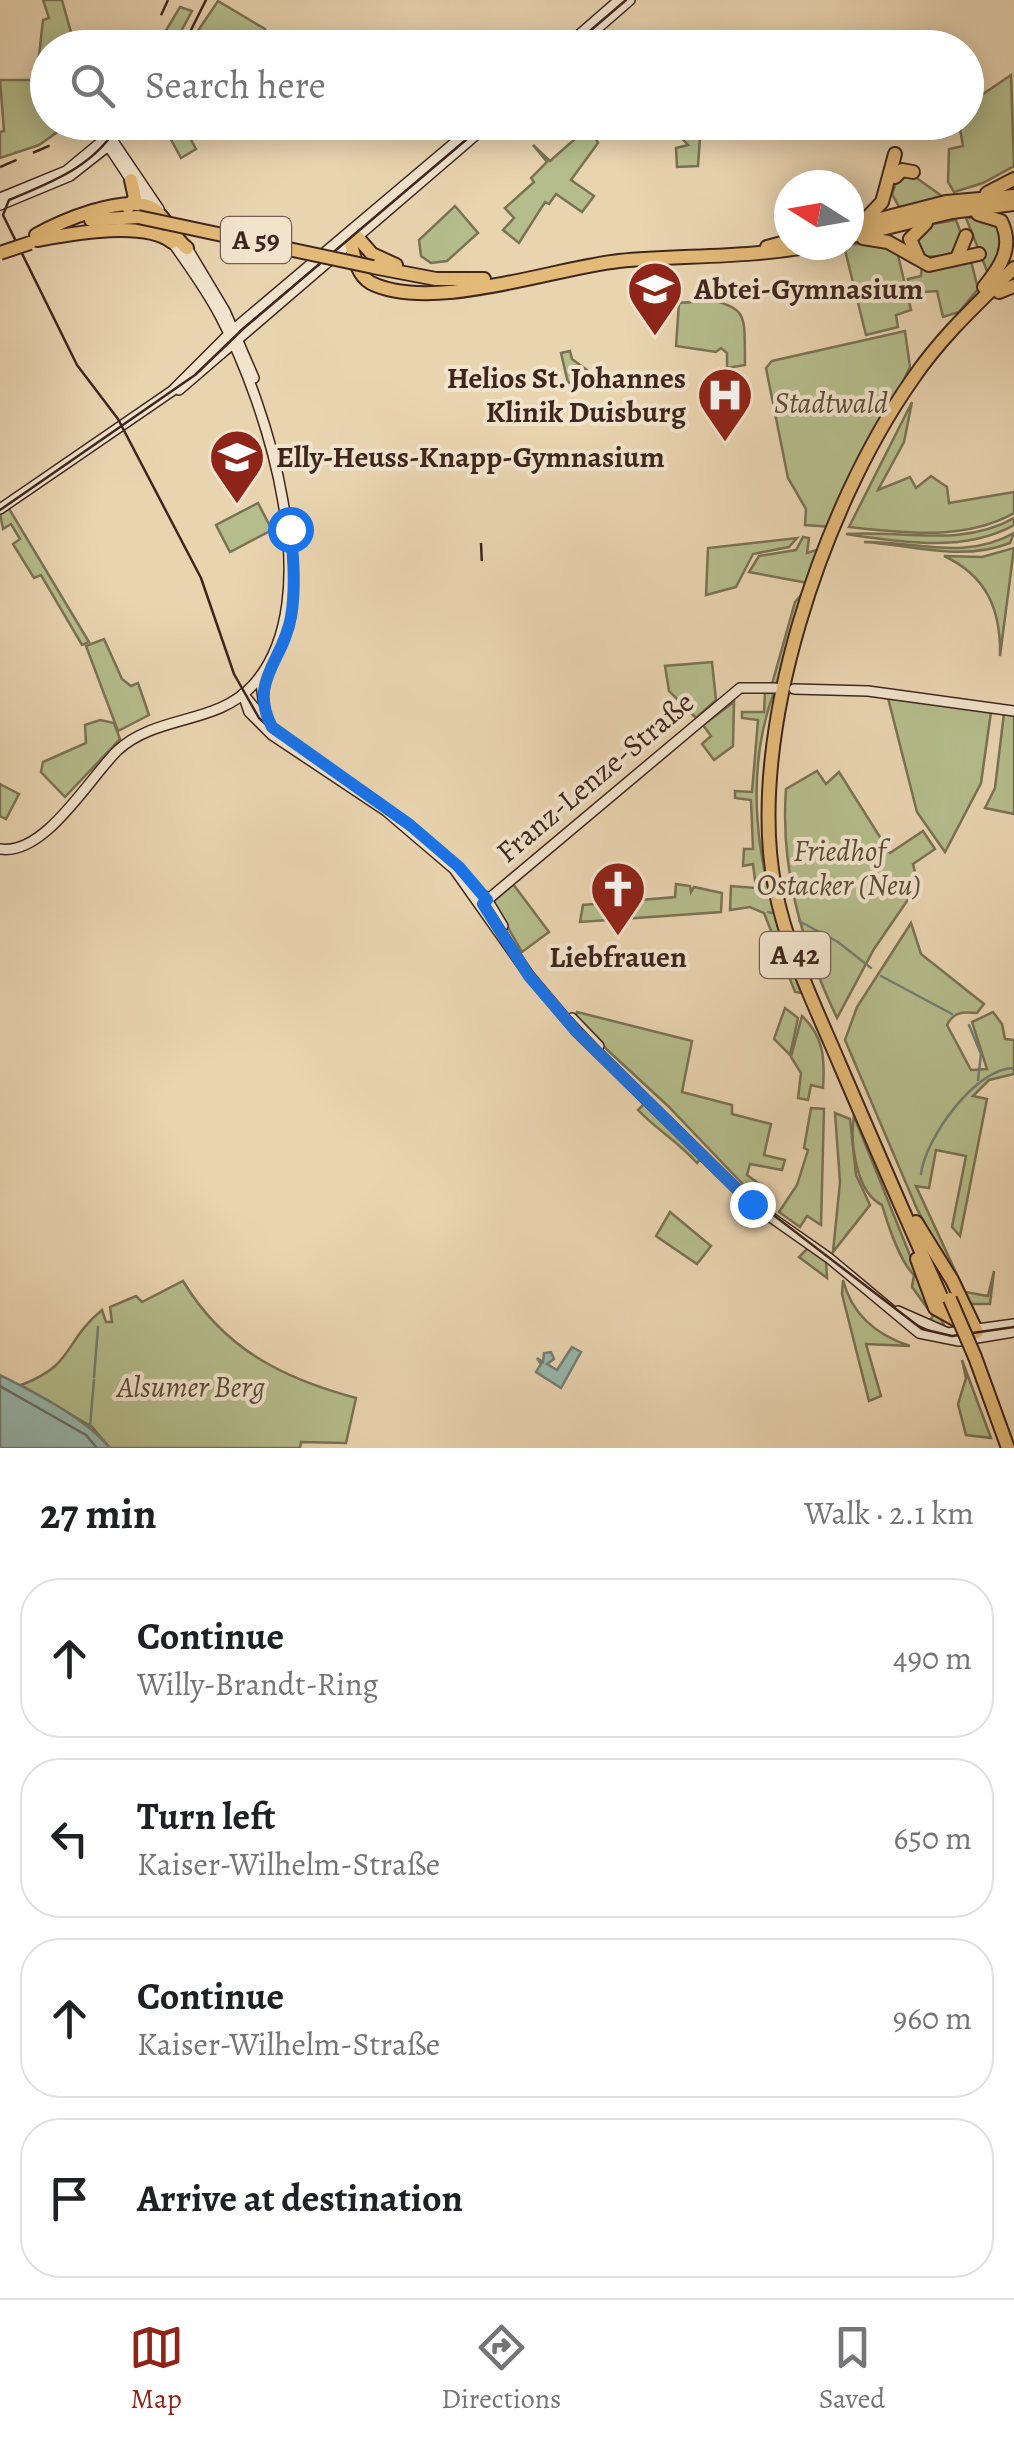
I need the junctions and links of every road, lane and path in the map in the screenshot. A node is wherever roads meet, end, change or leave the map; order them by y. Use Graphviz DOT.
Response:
graph roads {
  1 [pos="619,0"];
  2 [pos="630,0"];
  3 [pos="585,30"];
  4 [pos="596,30"];
  5 [pos="458,140"];
  6 [pos="471,140"];
  7 [pos="108,141"];
  8 [pos="912,172"];
  9 [pos="895,177"];
  10 [pos="1014,179"];
  11 [pos="131,180"];
  12 [pos="1014,202"];
  13 [pos="0,203"];
  14 [pos="960,208"];
  15 [pos="912,211"];
  16 [pos="144,214"];
  17 [pos="864,222"];
  18 [pos="926,223"];
  19 [pos="864,229"];
  20 [pos="864,231"];
  21 [pos="864,232"];
  22 [pos="966,236"];
  23 [pos="864,237"];
  24 [pos="172,242"];
  25 [pos="774,246"];
  26 [pos="187,248"];
  27 [pos="351,248"];
  28 [pos="0,250"];
  29 [pos="774,252"];
  30 [pos="958,256"];
  31 [pos="1014,260"];
  32 [pos="1014,268"];
  33 [pos="1014,278"];
  34 [pos="499,280"];
  35 [pos="1014,286"];
  36 [pos="994,287"];
  37 [pos="226,311"];
  38 [pos="251,314"];
  39 [pos="949,331"];
  40 [pos="233,336"];
  41 [pos="905,396"];
  42 [pos="0,510"];
  43 [pos="832,546"];
  44 [pos="261,683"];
  45 [pos="776,688"];
  46 [pos="794,689"];
  47 [pos="245,698"];
  48 [pos="1014,710"];
  49 [pos="229,711"];
  50 [pos="250,712"];
  51 [pos="272,727"];
  52 [pos="145,732"];
  53 [pos="285,742"];
  54 [pos="0,849"];
  55 [pos="485,902"];
  56 [pos="898,1200"];
  57 [pos="916,1222"];
  58 [pos="830,1256"];
  59 [pos="946,1300"];
  60 [pos="948,1318"];
  61 [pos="1014,1324"];
  62 [pos="974,1332"];
  63 [pos="1014,1332"];
  64 [pos="944,1333"];
  65 [pos="1004,1448"];
  1 -- 3 [label="main road"];
  2 -- 4 [label="main road"];
  5 -- 38 [label="main road"];
  6 -- 27 [label="main road"];
  7 -- 11 [label="main road"];
  7 -- 13 [label="main road"];
  7 -- 16 [label="main road"];
  8 -- 9 [label="highway"];
  9 -- 15 [label="highway"];
  9 -- 17 [label="highway"];
  10 -- 14 [label="highway"];
  11 -- 16 [label="highway"];
  12 -- 14 [label="highway"];
  14 -- 15 [label="highway"];
  14 -- 18 [label="highway"];
  14 -- 20 [label="highway"];
  14 -- 36 [label="highway"];
  15 -- 19 [label="highway"];
  16 -- 24 [label="main road"];
  16 -- 24 [label="highway"];
  16 -- 26 [label="highway"];
  16 -- 28 [label="highway, A 59, bridge"];
  16 -- 34 [label="highway, A 59, bridge"];
  18 -- 21 [label="highway"];
  18 -- 30 [label="highway"];
  22 -- 30 [label="highway"];
  23 -- 30 [label="highway"];
  24 -- 40 [label="main road"];
  25 -- 34 [label="highway, A 59"];
  26 -- 37 [label="main road"];
  27 -- 34 [label="highway"];
  27 -- 34 [label="highway"];
  27 -- 40 [label="main road"];
  29 -- 34 [label="highway, A 59"];
  31 -- 36 [label="highway"];
  32 -- 36 [label="highway, A 42"];
  33 -- 36 [label="highway, A 42"];
  35 -- 36 [label="highway"];
  36 -- 39 [label="highway, A 42"];
  36 -- 39 [label="highway"];
  36 -- 41 [label="highway, A 42"];
  37 -- 38 [label="main road"];
  37 -- 40 [label="main road"];
  38 -- 40 [label="main road"];
  39 -- 41 [label="highway, A 42"];
  40 -- 42 [label="main road"];
  40 -- 44 [label="main road"];
  40 -- 47 [label="main road"];
  41 -- 43 [label="highway, A 42"];
  43 -- 56 [label="highway, A 42"];
  43 -- 57 [label="highway, A 42"];
  44 -- 47 [label="main road"];
  44 -- 51 [label="main road"];
  45 -- 55 [label="main road, Franz-Lenze-Straße"];
  46 -- 48 [label="main road"];
  47 -- 49 [label="main road"];
  47 -- 50 [label="main road"];
  47 -- 51 [label="main road"];
  47 -- 52 [label="main road"];
  49 -- 50 [label="main road"];
  49 -- 52 [label="main road"];
  50 -- 53 [label="main road"];
  51 -- 53 [label="main road"];
  52 -- 54 [label="main road"];
  53 -- 55 [label="main road"];
  55 -- 58 [label="main road"];
  56 -- 59 [label="highway, A 42"];
  56 -- 60 [label="highway"];
  57 -- 59 [label="highway, A 42"];
  57 -- 62 [label="highway"];
  58 -- 63 [label="main road"];
  58 -- 64 [label="main road"];
  59 -- 65 [label="highway, A 42"];
  60 -- 62 [label="highway"];
  60 -- 64 [label="highway"];
  61 -- 62 [label="main road"];
  62 -- 64 [label="main road"];
}
